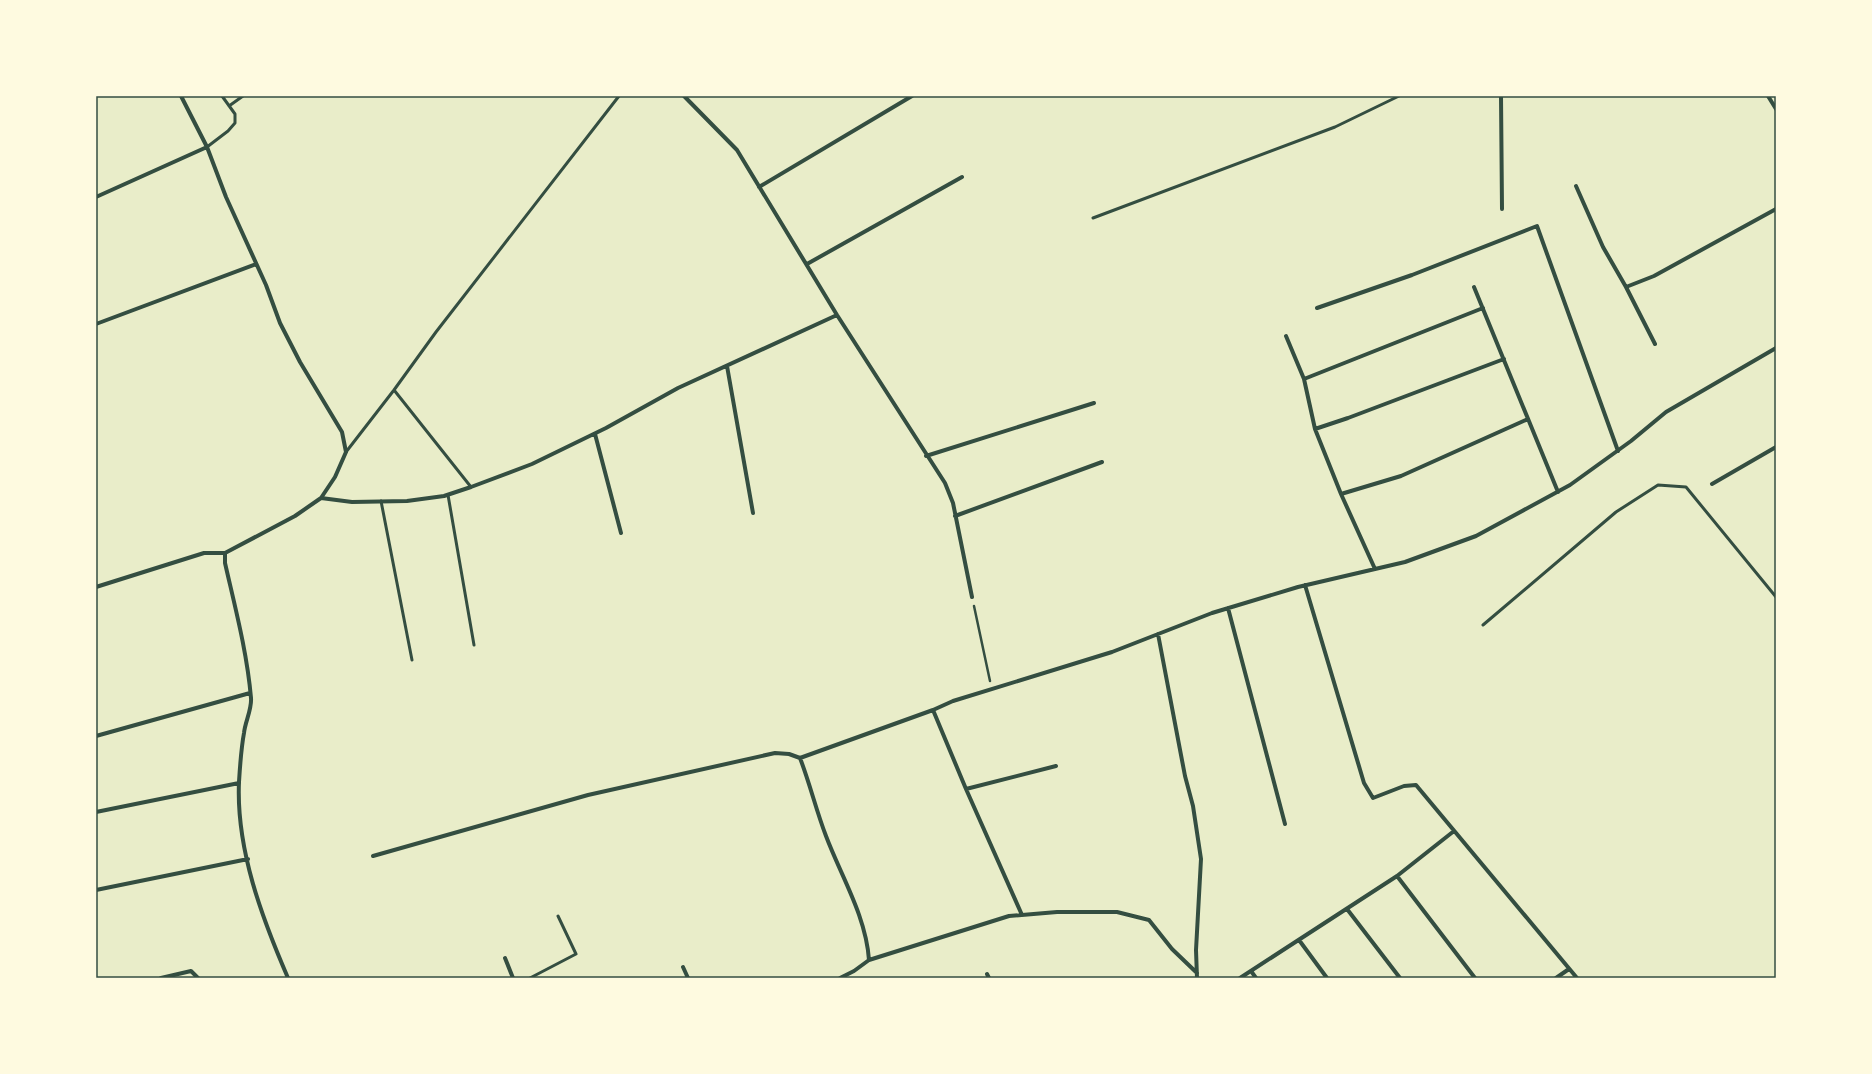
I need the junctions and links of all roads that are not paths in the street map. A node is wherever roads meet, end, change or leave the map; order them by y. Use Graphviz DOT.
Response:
graph roads {
  1 [pos="181,96"];
  2 [pos="222,96"];
  3 [pos="243,96"];
  4 [pos="619,96"];
  5 [pos="684,96"];
  6 [pos="912,96"];
  7 [pos="1399,96"];
  8 [pos="1501,96"];
  9 [pos="1768,96"];
  10 [pos="229,106"];
  11 [pos="1776,109"];
  12 [pos="207,147"];
  13 [pos="962,177"];
  14 [pos="1576,186"];
  15 [pos="759,187"];
  16 [pos="96,197"];
  17 [pos="1502,209"];
  18 [pos="1776,209"];
  19 [pos="1093,218"];
  20 [pos="256,264"];
  21 [pos="807,264"];
  22 [pos="1474,287"];
  23 [pos="1626,287"];
  24 [pos="1317,308"];
  25 [pos="1483,308"];
  26 [pos="837,315"];
  27 [pos="96,324"];
  28 [pos="1286,336"];
  29 [pos="1655,344"];
  30 [pos="1776,348"];
  31 [pos="1504,359"];
  32 [pos="727,366"];
  33 [pos="1304,379"];
  34 [pos="394,390"];
  35 [pos="1094,403"];
  36 [pos="1528,419"];
  37 [pos="1315,429"];
  38 [pos="595,434"];
  39 [pos="1776,447"];
  40 [pos="1618,451"];
  41 [pos="346,452"];
  42 [pos="926,456"];
  43 [pos="1102,462"];
  44 [pos="1712,484"];
  45 [pos="472,487"];
  46 [pos="1558,492"];
  47 [pos="1341,494"];
  48 [pos="448,495"];
  49 [pos="321,498"];
  50 [pos="381,501"];
  51 [pos="753,513"];
  52 [pos="955,516"];
  53 [pos="621,533"];
  54 [pos="224,553"];
  55 [pos="1375,569"];
  56 [pos="1305,585"];
  57 [pos="96,587"];
  58 [pos="972,597"];
  59 [pos="1776,597"];
  60 [pos="1228,608"];
  61 [pos="1483,625"];
  62 [pos="1158,634"];
  63 [pos="474,645"];
  64 [pos="412,660"];
  65 [pos="250,693"];
  66 [pos="933,710"];
  67 [pos="96,736"];
  68 [pos="800,758"];
  69 [pos="1056,766"];
  70 [pos="239,783"];
  71 [pos="966,789"];
  72 [pos="96,812"];
  73 [pos="1285,824"];
  74 [pos="1454,831"];
  75 [pos="373,856"];
  76 [pos="248,859"];
  77 [pos="1397,876"];
  78 [pos="96,890"];
  79 [pos="1347,909"];
  80 [pos="1022,915"];
  81 [pos="558,916"];
  82 [pos="1299,940"];
  83 [pos="505,958"];
  84 [pos="869,960"];
  85 [pos="683,967"];
  86 [pos="1569,969"];
  87 [pos="1251,971"];
  88 [pos="1197,973"];
  89 [pos="842,977"];
  90 [pos="161,978"];
  91 [pos="198,978"];
  92 [pos="288,978"];
  93 [pos="513,978"];
  94 [pos="530,978"];
  95 [pos="688,978"];
  96 [pos="1197,978"];
  97 [pos="1240,978"];
  98 [pos="1256,978"];
  99 [pos="1327,978"];
  100 [pos="1400,978"];
  101 [pos="1475,978"];
  102 [pos="1556,978"];
  103 [pos="1577,978"];
  1 -- 12 [label="street"];
  2 -- 10 [label="lane"];
  3 -- 10 [label="lane"];
  4 -- 34 [label="lane"];
  5 -- 15 [label="street"];
  6 -- 15 [label="street"];
  7 -- 19 [label="lane"];
  8 -- 17 [label="street"];
  9 -- 11 [label="street"];
  10 -- 12 [label="lane"];
  12 -- 16 [label="street"];
  12 -- 20 [label="street"];
  13 -- 21 [label="street"];
  14 -- 23 [label="street"];
  15 -- 21 [label="street"];
  18 -- 23 [label="street"];
  20 -- 27 [label="street"];
  20 -- 41 [label="street"];
  21 -- 26 [label="street"];
  22 -- 25 [label="street"];
  23 -- 29 [label="street"];
  24 -- 40 [label="street"];
  25 -- 31 [label="street"];
  25 -- 33 [label="street"];
  26 -- 32 [label="street"];
  26 -- 42 [label="street"];
  28 -- 33 [label="street"];
  30 -- 40 [label="street"];
  31 -- 36 [label="street"];
  31 -- 37 [label="street"];
  32 -- 38 [label="street"];
  32 -- 51 [label="street"];
  33 -- 37 [label="street"];
  34 -- 41 [label="lane"];
  34 -- 45 [label="lane"];
  35 -- 42 [label="street"];
  36 -- 46 [label="street"];
  36 -- 47 [label="street"];
  37 -- 47 [label="street"];
  38 -- 45 [label="street"];
  38 -- 53 [label="street"];
  39 -- 44 [label="street"];
  40 -- 46 [label="street"];
  41 -- 49 [label="street"];
  42 -- 52 [label="street"];
  43 -- 52 [label="street"];
  45 -- 48 [label="street"];
  46 -- 55 [label="street"];
  47 -- 55 [label="street"];
  48 -- 50 [label="street"];
  48 -- 63 [label="lane"];
  49 -- 50 [label="street"];
  49 -- 54 [label="street"];
  50 -- 64 [label="lane"];
  52 -- 58 [label="street"];
  54 -- 57 [label="street"];
  54 -- 65 [label="street"];
  55 -- 56 [label="street"];
  56 -- 60 [label="street"];
  56 -- 74 [label="street"];
  59 -- 61 [label="lane"];
  60 -- 62 [label="street"];
  60 -- 73 [label="street"];
  62 -- 66 [label="street"];
  62 -- 88 [label="street"];
  65 -- 67 [label="street"];
  65 -- 70 [label="street"];
  66 -- 68 [label="street"];
  66 -- 71 [label="street"];
  68 -- 75 [label="street"];
  68 -- 84 [label="street"];
  69 -- 71 [label="street"];
  70 -- 72 [label="street"];
  70 -- 76 [label="street"];
  71 -- 80 [label="street"];
  74 -- 77 [label="street"];
  74 -- 86 [label="street"];
  76 -- 78 [label="street"];
  76 -- 92 [label="street"];
  77 -- 79 [label="street"];
  77 -- 101 [label="street"];
  79 -- 82 [label="street"];
  79 -- 100 [label="street"];
  80 -- 84 [label="street"];
  80 -- 88 [label="street"];
  81 -- 94 [label="lane"];
  82 -- 87 [label="street"];
  82 -- 99 [label="street"];
  83 -- 93 [label="street"];
  84 -- 89 [label="street"];
  85 -- 95 [label="street"];
  86 -- 102 [label="street"];
  86 -- 103 [label="street"];
  87 -- 97 [label="street"];
  87 -- 98 [label="street"];
  88 -- 96 [label="street"];
  90 -- 91 [label="street"];
}
